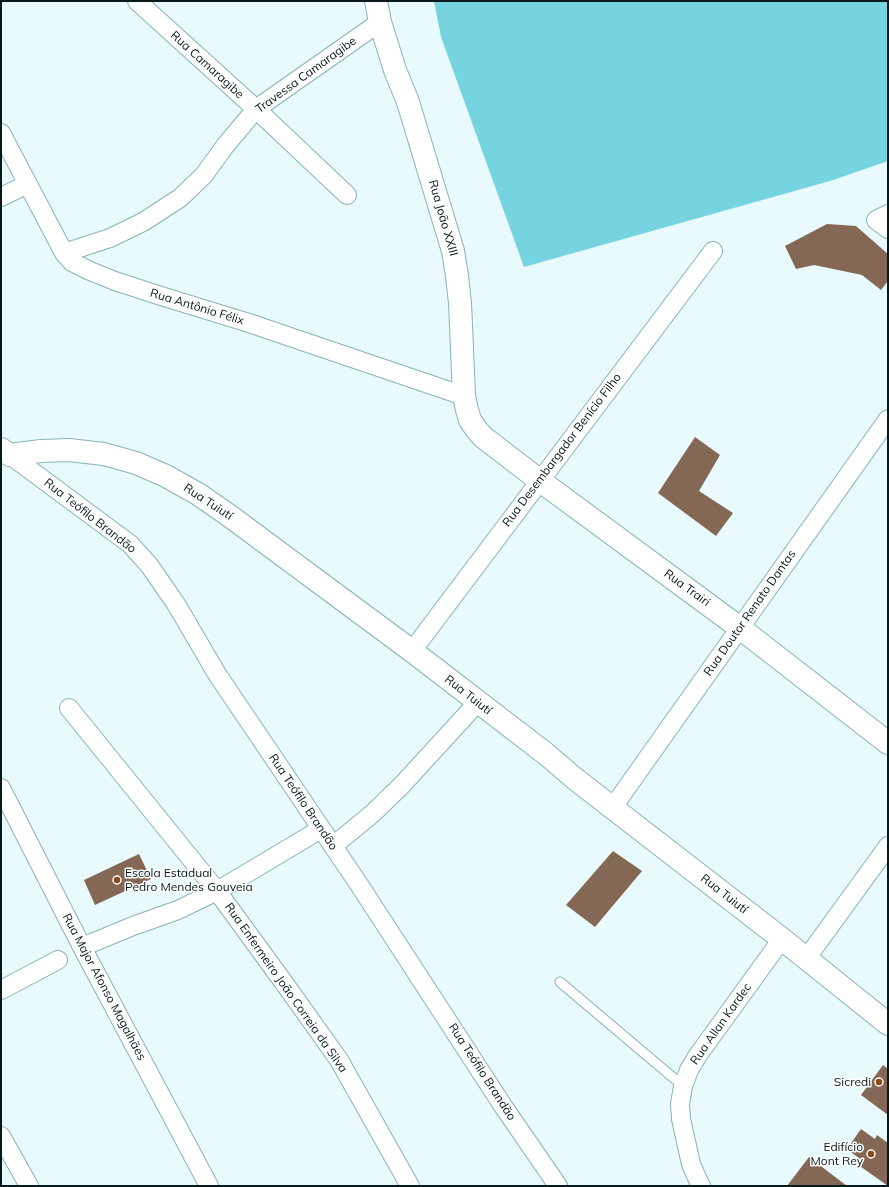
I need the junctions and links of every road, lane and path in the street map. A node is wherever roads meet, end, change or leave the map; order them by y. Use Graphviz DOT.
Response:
graph roads {
  1 [pos="137,1"];
  2 [pos="378,11"];
  3 [pos="256,109"];
  4 [pos="1,133"];
  5 [pos="28,184"];
  6 [pos="347,194"];
  7 [pos="1,197"];
  8 [pos="713,250"];
  9 [pos="64,253"];
  10 [pos="464,396"];
  11 [pos="888,419"];
  12 [pos="483,437"];
  13 [pos="5,452"];
  14 [pos="539,480"];
  15 [pos="740,628"];
  16 [pos="412,651"];
  17 [pos="478,702"];
  18 [pos="69,708"];
  19 [pos="888,742"];
  20 [pos="1,788"];
  21 [pos="613,807"];
  22 [pos="321,829"];
  23 [pos="333,846"];
  24 [pos="888,846"];
  25 [pos="217,891"];
  26 [pos="782,939"];
  27 [pos="82,947"];
  28 [pos="806,959"];
  29 [pos="58,960"];
  30 [pos="560,982"];
  31 [pos="1,990"];
  32 [pos="888,1024"];
  33 [pos="683,1086"];
  34 [pos="1,1136"];
  35 [pos="29,1186"];
  36 [pos="209,1186"];
  37 [pos="410,1186"];
  38 [pos="558,1186"];
  39 [pos="701,1186"];
  1 -- 3 [label="street, Rua Camaragibe"];
  2 -- 3 [label="street, Travessa Camaragibe"];
  2 -- 10 [label="street, Rua João XXIII"];
  3 -- 6 [label="street, Rua Camaragibe"];
  3 -- 9 [label="street, Travessa Camaragibe"];
  4 -- 5 [label="street, Rua Antônio Félix"];
  5 -- 7 [label="street"];
  5 -- 9 [label="street, Rua Antônio Félix"];
  8 -- 14 [label="street, Rua Desembargador Benício Filho"];
  9 -- 10 [label="street, Rua Antônio Félix"];
  10 -- 12 [label="street, Rua João XXIII"];
  11 -- 15 [label="street, Rua Doutor Renato Dantas"];
  12 -- 14 [label="street, Rua Trairi"];
  13 -- 16 [label="street, Rua Tuiutí"];
  13 -- 22 [label="street, Rua Teófilo Brandão"];
  14 -- 15 [label="street, Rua Trairi"];
  14 -- 16 [label="street, Rua Desembargador Benício Filho"];
  15 -- 19 [label="street, Rua Trairi"];
  15 -- 21 [label="street, Rua Doutor Renato Dantas"];
  16 -- 17 [label="street, Rua Tuiutí"];
  17 -- 21 [label="street, Rua Tuiutí"];
  17 -- 23 [label="street"];
  18 -- 25 [label="street, Rua Enfermeiro João Correia da Silva"];
  20 -- 27 [label="street, Rua Major Afonso Magalhães"];
  21 -- 26 [label="street, Rua Tuiutí"];
  22 -- 23 [label="street, Rua Teófilo Brandão"];
  22 -- 25 [label="street"];
  23 -- 38 [label="street, Rua Teófilo Brandão"];
  24 -- 28 [label="street"];
  25 -- 27 [label="street"];
  25 -- 37 [label="street, Rua Enfermeiro João Correia da Silva"];
  26 -- 28 [label="street, Rua Tuiutí"];
  26 -- 33 [label="street, Rua Allan Kardec"];
  27 -- 36 [label="street, Rua Major Afonso Magalhães"];
  28 -- 32 [label="street, Rua Tuiutí"];
  29 -- 31 [label="street"];
  30 -- 33 [label="lane"];
  33 -- 39 [label="street, Rua Allan Kardec"];
  34 -- 35 [label="street"];
}
